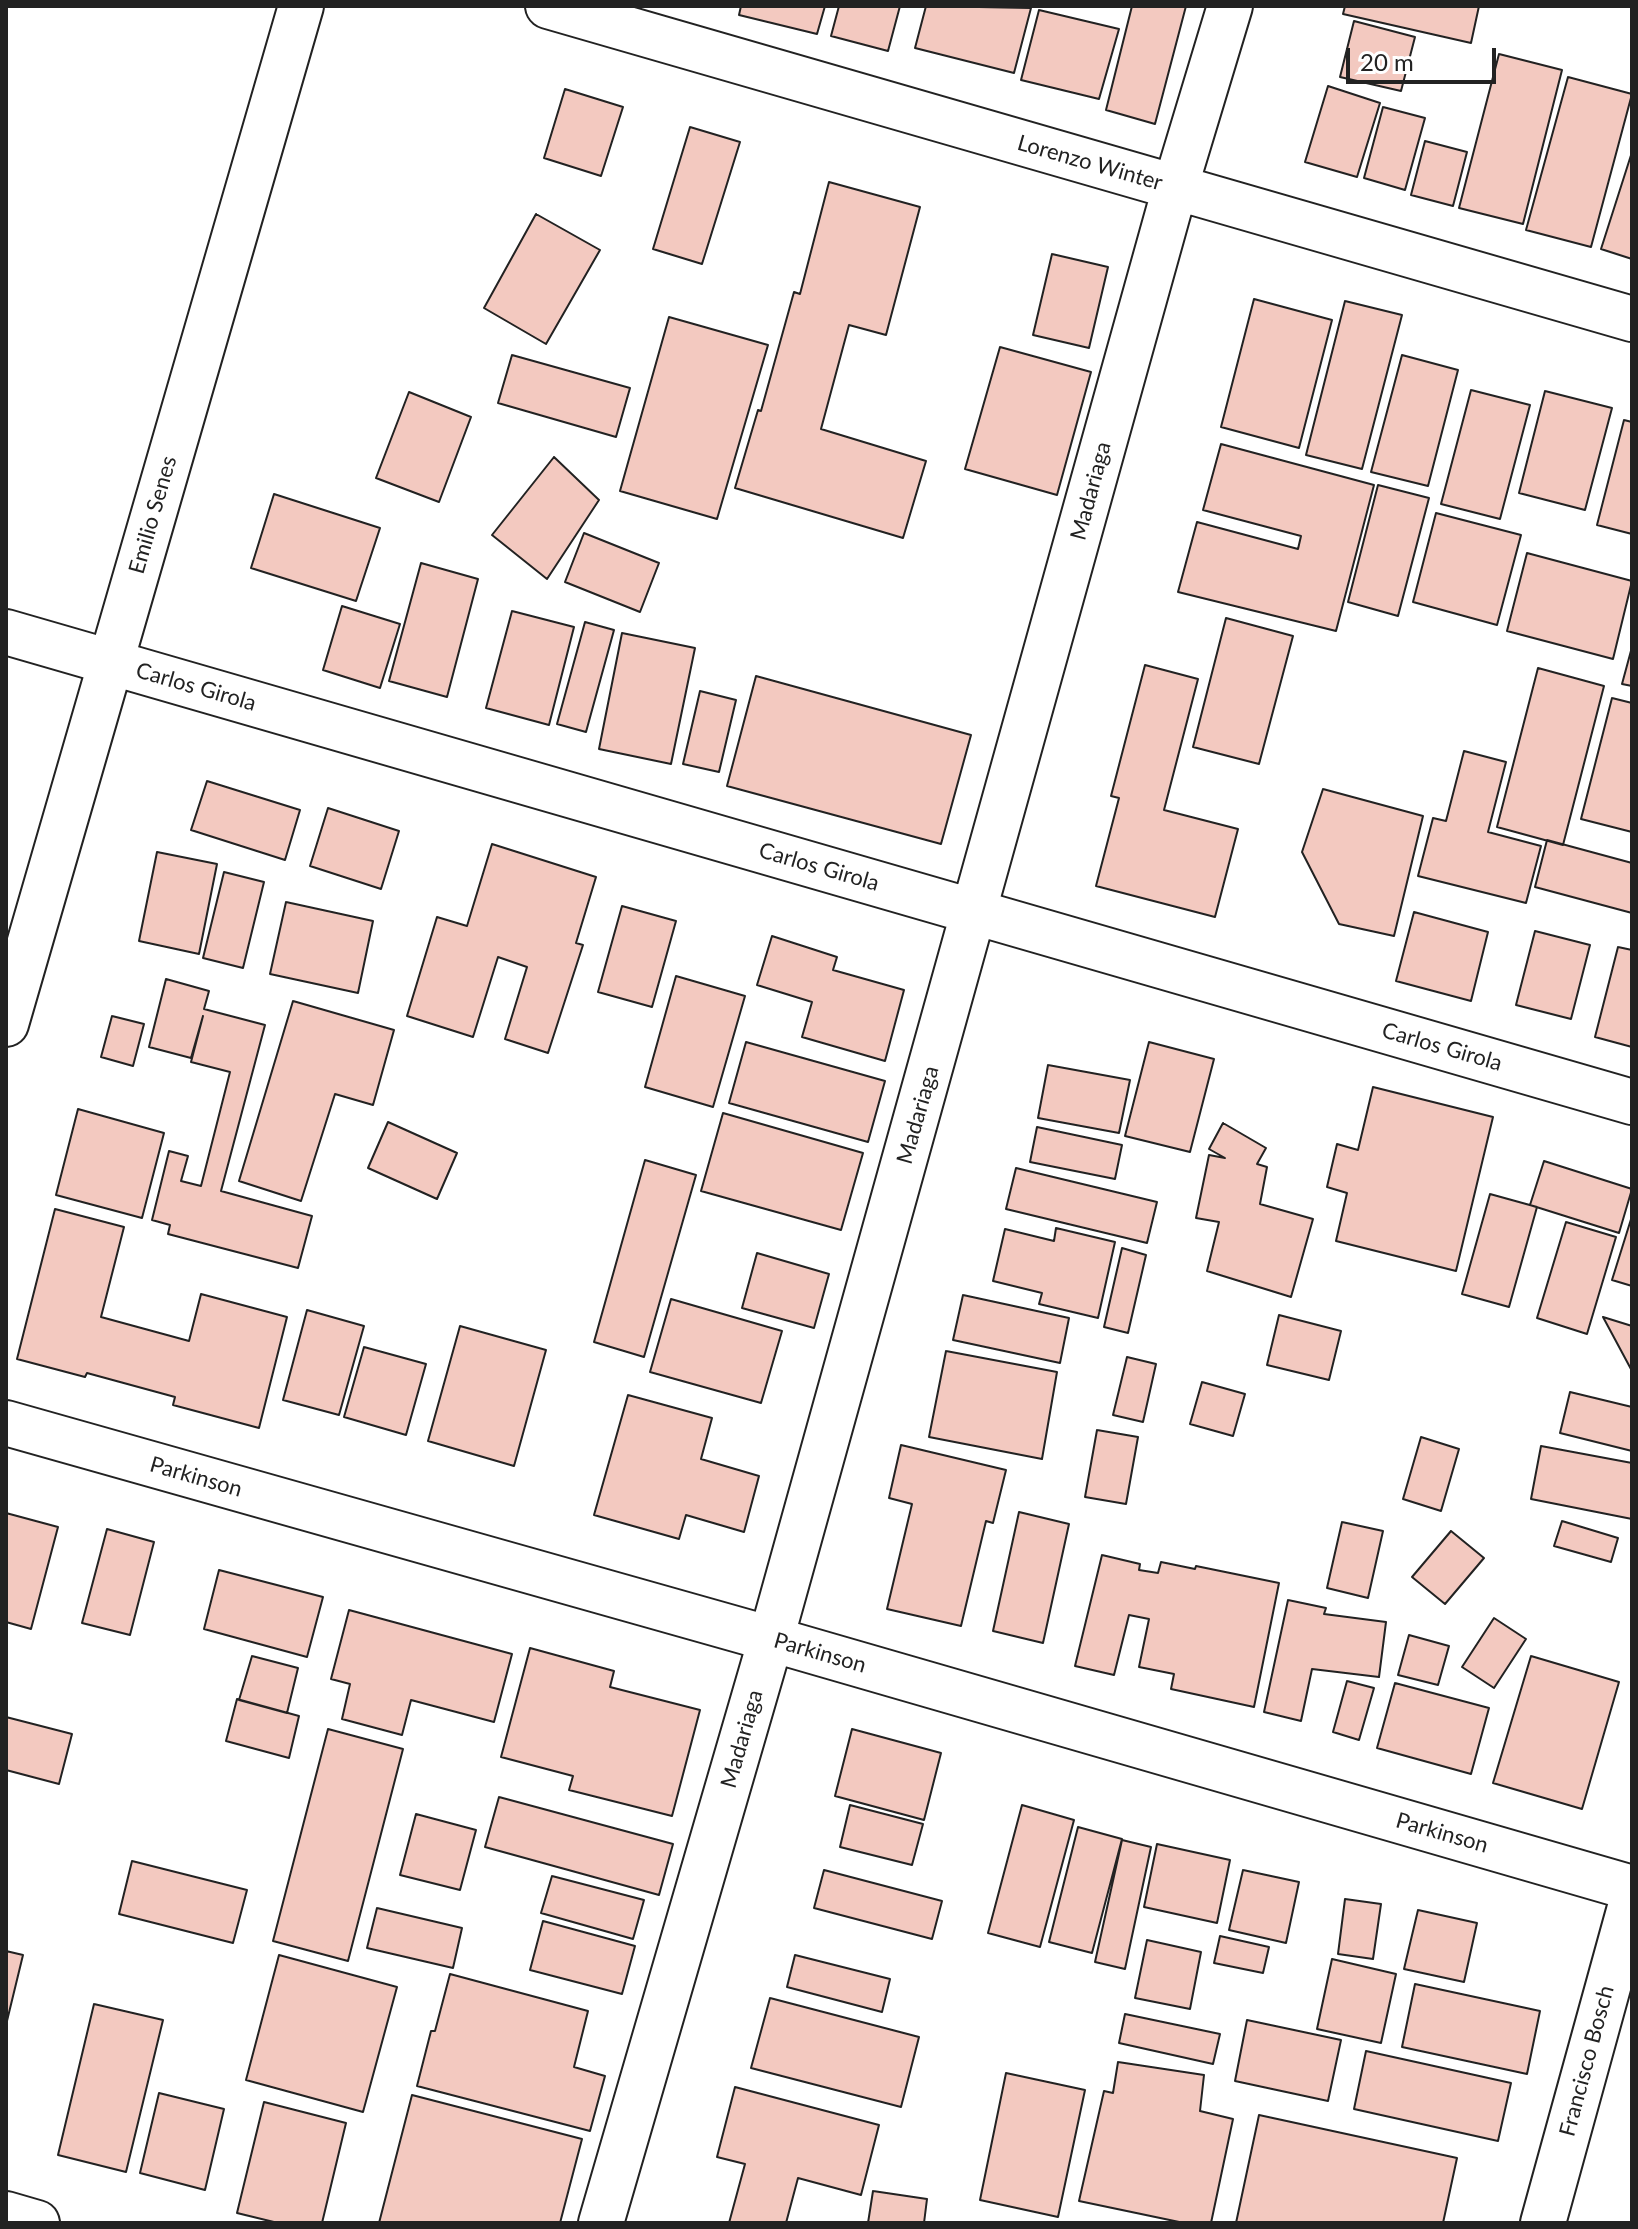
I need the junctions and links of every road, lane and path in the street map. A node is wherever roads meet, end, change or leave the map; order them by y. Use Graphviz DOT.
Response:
graph roads {
  1 [pos="301,6"];
  2 [pos="548,6"];
  3 [pos="1230,6"];
  4 [pos="1175,188"];
  5 [pos="1632,319"];
  6 [pos="6,632"];
  7 [pos="111,663"];
  8 [pos="974,912"];
  9 [pos="6,1024"];
  10 [pos="1632,1102"];
  11 [pos="6,1423"];
  12 [pos="771,1639"];
  13 [pos="1632,1888"];
  14 [pos="1632,1900"];
  15 [pos="6,2214"];
  16 [pos="37,2223"];
  17 [pos="601,2223"];
  18 [pos="1543,2223"];
  1 -- 7 [label="street, Emilio Senes"];
  2 -- 4 [label="street, Lorenzo Winter"];
  3 -- 4 [label="street, Madariaga"];
  4 -- 5 [label="street, Lorenzo Winter"];
  4 -- 8 [label="street, Madariaga"];
  6 -- 7 [label="street, Carlos Girola"];
  7 -- 8 [label="street, Carlos Girola"];
  7 -- 9 [label="street, Emilio Senes"];
  8 -- 10 [label="street, Carlos Girola"];
  8 -- 12 [label="street, Madariaga"];
  11 -- 12 [label="street, Parkinson"];
  12 -- 13 [label="street, Parkinson"];
  12 -- 17 [label="street, Madariaga"];
  14 -- 18 [label="street, Francisco Bosch"];
  15 -- 16 [label="street"];
}
